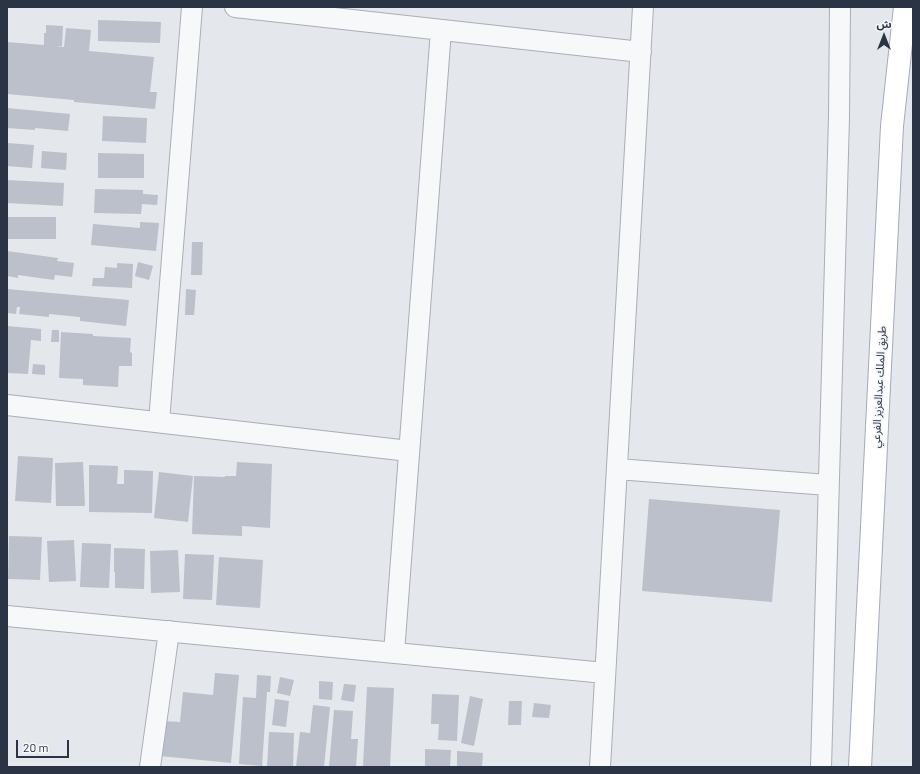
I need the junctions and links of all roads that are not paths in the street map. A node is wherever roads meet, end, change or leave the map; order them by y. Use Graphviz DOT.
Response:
graph roads {
  1 [pos="192,7"];
  2 [pos="234,7"];
  3 [pos="644,7"];
  4 [pos="840,7"];
  5 [pos="905,7"];
  6 [pos="441,30"];
  7 [pos="641,52"];
  8 [pos="7,405"];
  9 [pos="159,422"];
  10 [pos="409,451"];
  11 [pos="617,469"];
  12 [pos="828,485"];
  13 [pos="7,616"];
  14 [pos="169,631"];
  15 [pos="394,653"];
  16 [pos="605,672"];
  17 [pos="150,767"];
  18 [pos="600,767"];
  19 [pos="821,767"];
  20 [pos="860,767"];
  1 -- 9 [label="street"];
  2 -- 6 [label="street"];
  3 -- 7 [label="street"];
  4 -- 12 [label="street"];
  5 -- 20 [label="main road, طريق الملك عبدالعزيز الفرعي"];
  6 -- 7 [label="street"];
  6 -- 10 [label="street"];
  7 -- 11 [label="street"];
  8 -- 9 [label="street"];
  9 -- 10 [label="street"];
  10 -- 15 [label="street"];
  11 -- 12 [label="street"];
  11 -- 16 [label="street"];
  12 -- 19 [label="street"];
  13 -- 14 [label="street"];
  14 -- 15 [label="street"];
  14 -- 17 [label="street"];
  15 -- 16 [label="street"];
  16 -- 18 [label="street"];
}
